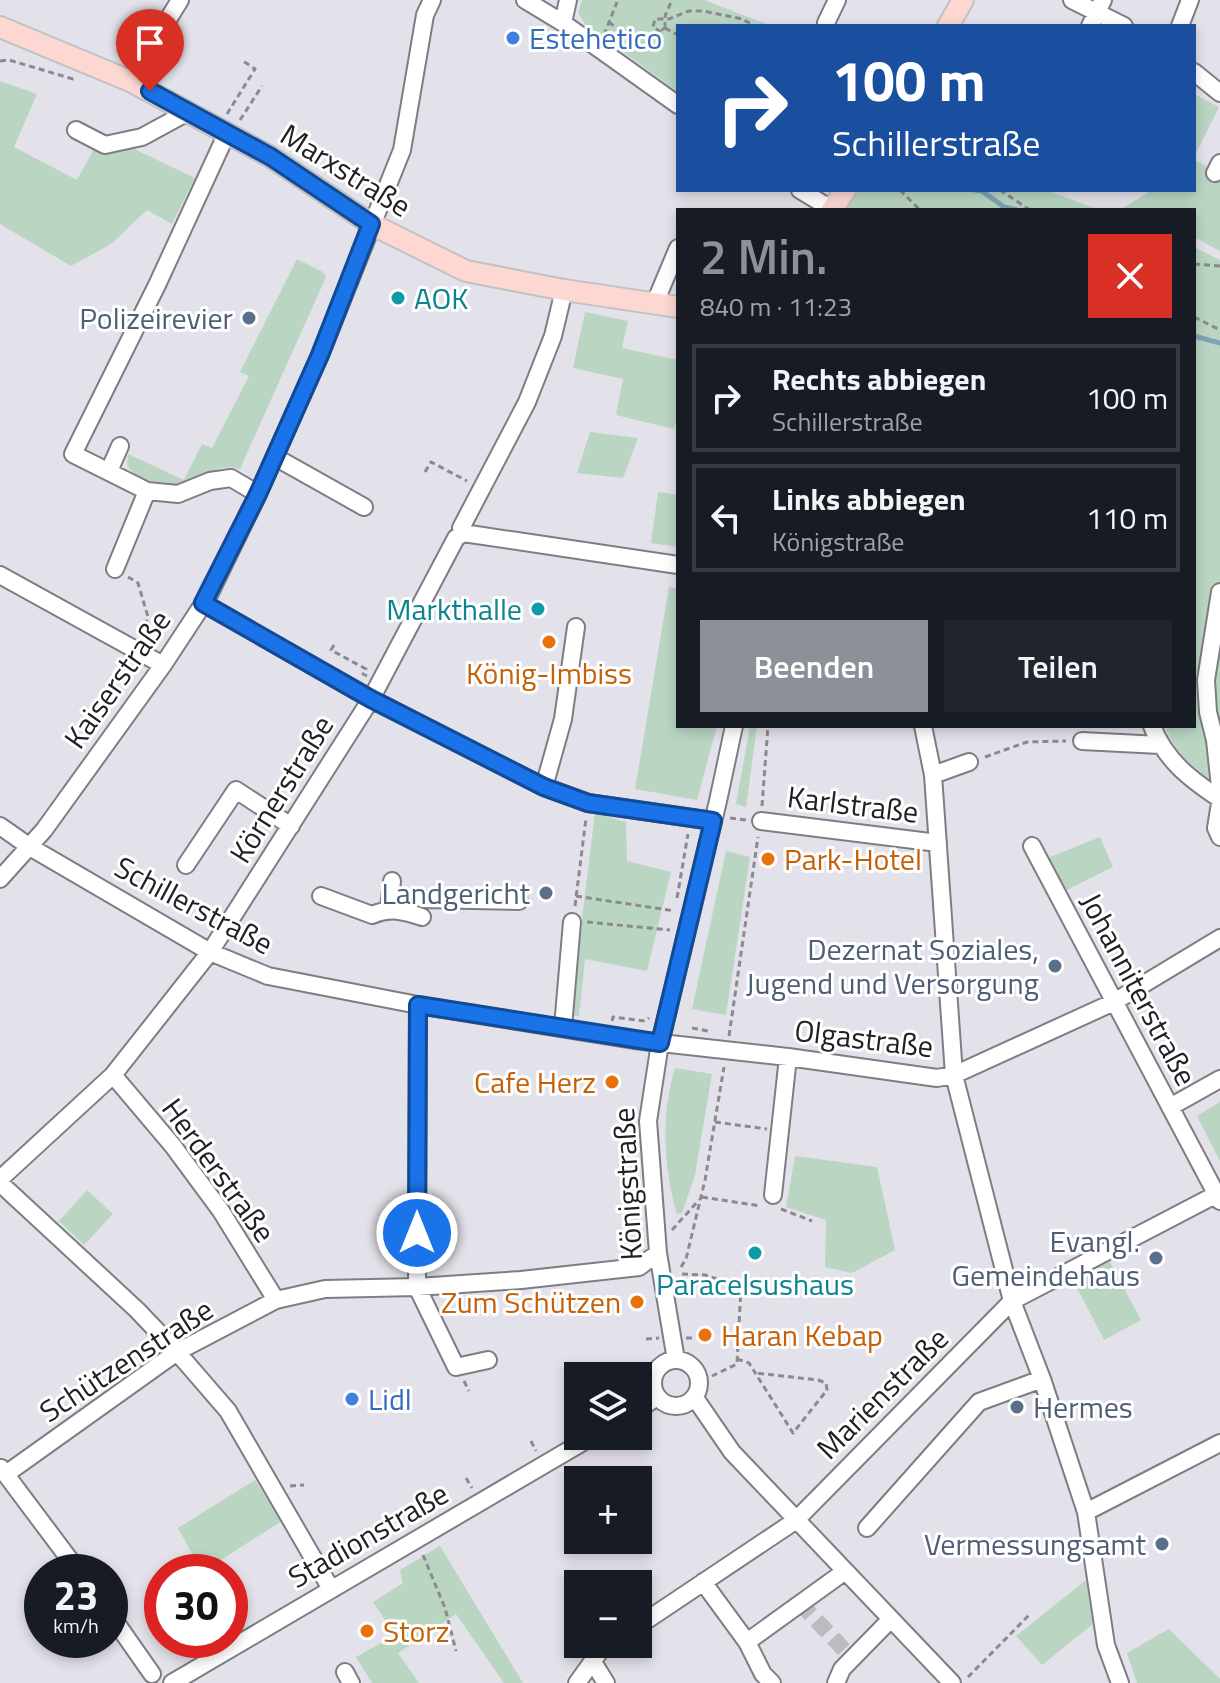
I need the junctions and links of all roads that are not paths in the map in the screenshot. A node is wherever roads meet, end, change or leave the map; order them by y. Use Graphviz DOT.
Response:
graph roads {
  1 [pos="180,0"];
  2 [pos="432,0"];
  3 [pos="525,0"];
  4 [pos="568,0"];
  5 [pos="837,0"];
  6 [pos="963,0"];
  7 [pos="1072,0"];
  8 [pos="1190,0"];
  9 [pos="1097,12"];
  10 [pos="563,23"];
  11 [pos="826,23"];
  12 [pos="949,24"];
  13 [pos="1120,24"];
  14 [pos="1181,24"];
  15 [pos="0,27"];
  16 [pos="1196,74"];
  17 [pos="130,81"];
  18 [pos="1220,93"];
  19 [pos="676,104"];
  20 [pos="188,112"];
  21 [pos="231,123"];
  22 [pos="76,130"];
  23 [pos="803,192"];
  24 [pos="829,208"];
  25 [pos="371,224"];
  26 [pos="676,253"];
  27 [pos="564,290"];
  28 [pos="654,305"];
  29 [pos="676,307"];
  30 [pos="120,446"];
  31 [pos="275,457"];
  32 [pos="109,471"];
  33 [pos="147,491"];
  34 [pos="258,494"];
  35 [pos="364,507"];
  36 [pos="463,533"];
  37 [pos="676,565"];
  38 [pos="115,569"];
  39 [pos="0,575"];
  40 [pos="1220,592"];
  41 [pos="203,603"];
  42 [pos="576,627"];
  43 [pos="163,665"];
  44 [pos="371,699"];
  45 [pos="734,728"];
  46 [pos="923,728"];
  47 [pos="1153,728"];
  48 [pos="1082,741"];
  49 [pos="1160,745"];
  50 [pos="969,762"];
  51 [pos="933,775"];
  52 [pos="544,787"];
  53 [pos="1220,787"];
  54 [pos="1220,801"];
  55 [pos="714,819"];
  56 [pos="761,821"];
  57 [pos="0,826"];
  58 [pos="291,826"];
  59 [pos="1220,837"];
  60 [pos="938,843"];
  61 [pos="1032,846"];
  62 [pos="30,847"];
  63 [pos="186,865"];
  64 [pos="0,879"];
  65 [pos="392,881"];
  66 [pos="321,896"];
  67 [pos="423,899"];
  68 [pos="519,901"];
  69 [pos="389,910"];
  70 [pos="422,917"];
  71 [pos="572,922"];
  72 [pos="1220,938"];
  73 [pos="210,952"];
  74 [pos="1114,1002"];
  75 [pos="418,1005"];
  76 [pos="563,1027"];
  77 [pos="660,1043"];
  78 [pos="788,1057"];
  79 [pos="113,1075"];
  80 [pos="954,1075"];
  81 [pos="1220,1079"];
  82 [pos="1170,1107"];
  83 [pos="0,1181"];
  84 [pos="773,1195"];
  85 [pos="1218,1198"];
  86 [pos="658,1253"];
  87 [pos="417,1287"];
  88 [pos="276,1300"];
  89 [pos="1012,1301"];
  90 [pos="177,1352"];
  91 [pos="488,1360"];
  92 [pos="676,1360"];
  93 [pos="1042,1379"];
  94 [pos="657,1397"];
  95 [pos="695,1398"];
  96 [pos="652,1400"];
  97 [pos="1220,1443"];
  98 [pos="569,1450"];
  99 [pos="3,1470"];
  100 [pos="1086,1512"];
  101 [pos="795,1521"];
  102 [pos="867,1528"];
  103 [pos="66,1554"];
  104 [pos="844,1572"];
  105 [pos="703,1582"];
  106 [pos="331,1589"];
  107 [pos="652,1617"];
  108 [pos="890,1620"];
  109 [pos="747,1642"];
  110 [pos="128,1646"];
  111 [pos="596,1658"];
  112 [pos="593,1662"];
  113 [pos="146,1678"];
  114 [pos="838,1682"];
  115 [pos="172,1683"];
  116 [pos="577,1683"];
  117 [pos="606,1683"];
  118 [pos="772,1683"];
  119 [pos="952,1683"];
  120 [pos="1120,1683"];
  1 -- 17 [label="street"];
  2 -- 25 [label="street, Kaiserstraße"];
  3 -- 10 [label="street"];
  4 -- 10 [label="street"];
  5 -- 11 [label="street"];
  6 -- 12 [label="main road"];
  7 -- 9 [label="street"];
  8 -- 14 [label="street"];
  9 -- 13 [label="street"];
  10 -- 19 [label="street"];
  15 -- 17 [label="main road, Marxstraße"];
  16 -- 18 [label="street"];
  17 -- 20 [label="main road, Marxstraße"];
  20 -- 21 [label="main road, Marxstraße"];
  20 -- 22 [label="street"];
  21 -- 25 [label="main road, Marxstraße"];
  21 -- 32 [label="street"];
  23 -- 24 [label="street"];
  25 -- 27 [label="main road, Marxstraße"];
  25 -- 31 [label="street, Kaiserstraße"];
  26 -- 28 [label="street"];
  27 -- 28 [label="main road, Marxstraße"];
  27 -- 36 [label="street, Körnerstraße"];
  28 -- 29 [label="main road, Marxstraße"];
  30 -- 32 [label="street"];
  31 -- 34 [label="street, Kaiserstraße"];
  31 -- 35 [label="street"];
  32 -- 33 [label="street"];
  33 -- 34 [label="street"];
  33 -- 38 [label="street"];
  34 -- 41 [label="street, Kaiserstraße"];
  36 -- 37 [label="street"];
  36 -- 44 [label="street, Körnerstraße"];
  39 -- 43 [label="street"];
  40 -- 53 [label="street"];
  41 -- 43 [label="street, Kaiserstraße"];
  41 -- 44 [label="street"];
  42 -- 52 [label="street"];
  43 -- 62 [label="street, Kaiserstraße"];
  44 -- 52 [label="street"];
  44 -- 58 [label="street, Körnerstraße"];
  45 -- 55 [label="street, Königstraße"];
  46 -- 51 [label="street"];
  47 -- 49 [label="street"];
  48 -- 49 [label="street"];
  49 -- 54 [label="street"];
  50 -- 51 [label="street"];
  51 -- 60 [label="street"];
  52 -- 55 [label="street"];
  54 -- 59 [label="street"];
  55 -- 77 [label="street, Königstraße"];
  56 -- 60 [label="street, Karlstraße"];
  57 -- 62 [label="street, Schillerstraße"];
  58 -- 63 [label="street"];
  58 -- 73 [label="street, Körnerstraße"];
  60 -- 80 [label="street"];
  61 -- 74 [label="street, Johanniterstraße"];
  62 -- 64 [label="street, Kaiserstraße"];
  62 -- 73 [label="street, Schillerstraße"];
  65 -- 69 [label="street"];
  66 -- 69 [label="street"];
  67 -- 68 [label="street"];
  69 -- 70 [label="street"];
  71 -- 76 [label="street"];
  72 -- 74 [label="street, Olgastraße"];
  73 -- 75 [label="street, Schillerstraße"];
  73 -- 79 [label="street, Körnerstraße"];
  74 -- 80 [label="street, Olgastraße"];
  74 -- 82 [label="street, Johanniterstraße"];
  75 -- 76 [label="street, Schillerstraße"];
  75 -- 87 [label="street"];
  76 -- 77 [label="street, Schillerstraße"];
  77 -- 78 [label="street, Olgastraße"];
  77 -- 86 [label="street, Königstraße"];
  78 -- 80 [label="street, Olgastraße"];
  78 -- 84 [label="street"];
  79 -- 83 [label="street, Körnerstraße"];
  79 -- 88 [label="street, Herderstraße"];
  80 -- 89 [label="street"];
  81 -- 82 [label="street"];
  82 -- 85 [label="street, Johanniterstraße"];
  83 -- 90 [label="street"];
  85 -- 89 [label="street, Marienstraße"];
  86 -- 87 [label="street, Schützenstraße"];
  86 -- 92 [label="street, Königstraße"];
  87 -- 88 [label="street, Schützenstraße"];
  87 -- 91 [label="street"];
  88 -- 90 [label="street, Schützenstraße"];
  89 -- 93 [label="street"];
  89 -- 101 [label="street, Marienstraße"];
  90 -- 99 [label="street, Schützenstraße"];
  90 -- 106 [label="street"];
  92 -- 94 [label="street"];
  92 -- 95 [label="street"];
  93 -- 100 [label="street"];
  93 -- 102 [label="street"];
  94 -- 95 [label="street"];
  94 -- 96 [label="street"];
  95 -- 101 [label="street"];
  97 -- 100 [label="street"];
  98 -- 106 [label="street, Stadionstraße"];
  99 -- 103 [label="street"];
  100 -- 120 [label="street"];
  101 -- 104 [label="street"];
  101 -- 105 [label="street, Marienstraße"];
  104 -- 108 [label="street"];
  104 -- 109 [label="street"];
  105 -- 107 [label="street, Marienstraße"];
  105 -- 109 [label="street"];
  106 -- 115 [label="street, Stadionstraße"];
  108 -- 114 [label="street"];
  108 -- 119 [label="street"];
  109 -- 118 [label="street"];
  110 -- 113 [label="street"];
  111 -- 112 [label="street"];
  112 -- 116 [label="street"];
  112 -- 117 [label="street"];
  113 -- 115 [label="street"];
}
